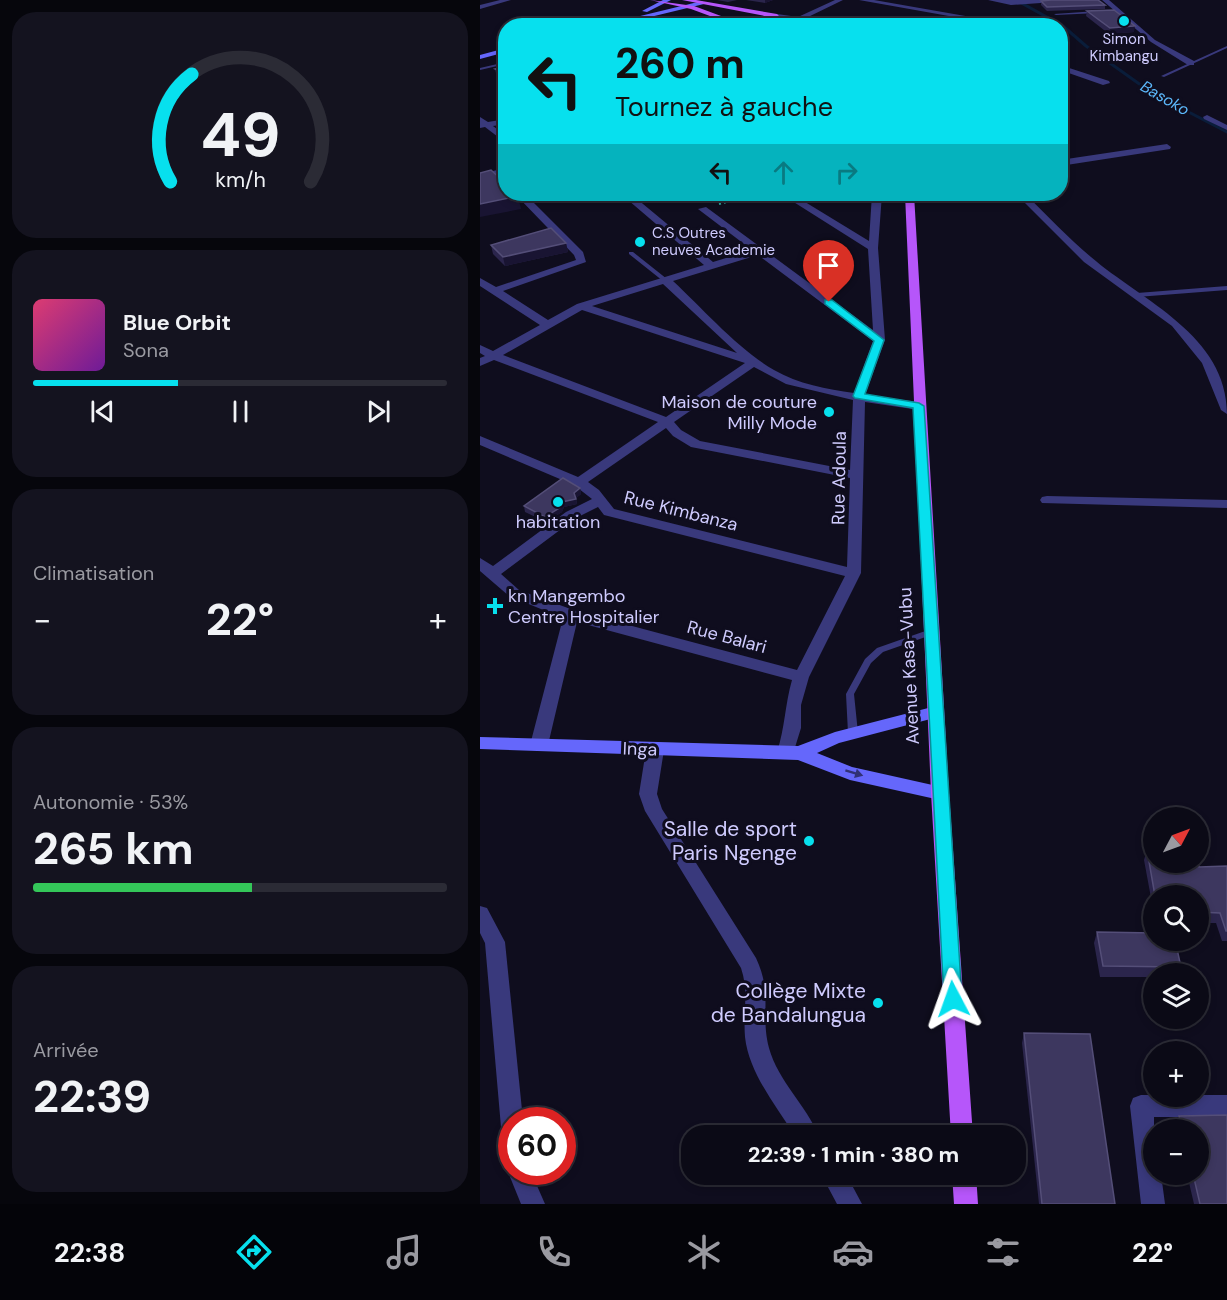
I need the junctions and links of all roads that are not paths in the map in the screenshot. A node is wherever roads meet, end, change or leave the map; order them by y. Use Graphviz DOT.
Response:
graph roads {
  1 [pos="483,0"];
  2 [pos="508,0"];
  3 [pos="653,0"];
  4 [pos="840,0"];
  5 [pos="862,0"];
  6 [pos="991,0"];
  7 [pos="1080,0"];
  8 [pos="1105,0"];
  9 [pos="666,1"];
  10 [pos="1036,1"];
  11 [pos="689,2"];
  12 [pos="496,3"];
  13 [pos="702,3"];
  14 [pos="480,7"];
  15 [pos="1118,12"];
  16 [pos="1056,14"];
  17 [pos="777,16"];
  18 [pos="630,18"];
  19 [pos="633,18"];
  20 [pos="734,18"];
  21 [pos="760,18"];
  22 [pos="768,18"];
  23 [pos="779,18"];
  24 [pos="792,18"];
  25 [pos="801,18"];
  26 [pos="972,18"];
  27 [pos="1227,47"];
  28 [pos="498,52"];
  29 [pos="480,57"];
  30 [pos="1191,63"];
  31 [pos="498,65"];
  32 [pos="480,69"];
  33 [pos="1068,70"];
  34 [pos="1163,76"];
  35 [pos="1106,83"];
  36 [pos="1207,117"];
  37 [pos="498,122"];
  38 [pos="482,123"];
  39 [pos="1227,128"];
  40 [pos="498,135"];
  41 [pos="1167,147"];
  42 [pos="1068,162"];
  43 [pos="498,173"];
  44 [pos="480,177"];
  45 [pos="527,201"];
  46 [pos="634,201"];
  47 [pos="797,201"];
  48 [pos="876,201"];
  49 [pos="909,201"];
  50 [pos="1027,201"];
  51 [pos="703,209"];
  52 [pos="873,248"];
  53 [pos="761,251"];
  54 [pos="631,253"];
  55 [pos="711,266"];
  56 [pos="665,280"];
  57 [pos="480,281"];
  58 [pos="1227,288"];
  59 [pos="494,291"];
  60 [pos="1137,295"];
  61 [pos="581,306"];
  62 [pos="546,324"];
  63 [pos="879,340"];
  64 [pos="480,348"];
  65 [pos="492,355"];
  66 [pos="754,362"];
  67 [pos="480,363"];
  68 [pos="1223,394"];
  69 [pos="859,396"];
  70 [pos="919,406"];
  71 [pos="1227,410"];
  72 [pos="666,421"];
  73 [pos="480,440"];
  74 [pos="857,475"];
  75 [pos="579,482"];
  76 [pos="1047,500"];
  77 [pos="598,501"];
  78 [pos="1227,504"];
  79 [pos="480,563"];
  80 [pos="493,573"];
  81 [pos="854,573"];
  82 [pos="572,615"];
  83 [pos="931,632"];
  84 [pos="801,677"];
  85 [pos="936,712"];
  86 [pos="854,733"];
  87 [pos="480,743"];
  88 [pos="538,745"];
  89 [pos="656,750"];
  90 [pos="792,752"];
  91 [pos="940,793"];
  92 [pos="480,914"];
  93 [pos="487,945"];
  94 [pos="1227,1106"];
  95 [pos="509,1107"];
  96 [pos="801,1125"];
  97 [pos="961,1125"];
  98 [pos="525,1185"];
  99 [pos="839,1185"];
  100 [pos="965,1185"];
  101 [pos="533,1204"];
  102 [pos="850,1204"];
  103 [pos="966,1204"];
  104 [pos="1153,1204"];
  1 -- 12 [label="street"];
  2 -- 12 [label="street"];
  3 -- 9 [label="main road"];
  4 -- 25 [label="street"];
  5 -- 26 [label="street"];
  6 -- 10 [label="street"];
  7 -- 10 [label="street"];
  8 -- 15 [label="street"];
  9 -- 11 [label="main road"];
  9 -- 18 [label="street"];
  11 -- 13 [label="street"];
  11 -- 19 [label="street"];
  11 -- 20 [label="main road"];
  11 -- 21 [label="main road"];
  12 -- 14 [label="street"];
  13 -- 17 [label="main road"];
  15 -- 16 [label="lane"];
  15 -- 30 [label="street"];
  17 -- 22 [label="main road"];
  17 -- 23 [label="main road"];
  17 -- 24 [label="street"];
  27 -- 30 [label="lane"];
  28 -- 29 [label="street"];
  30 -- 34 [label="lane"];
  31 -- 32 [label="lane"];
  33 -- 35 [label="street"];
  36 -- 39 [label="street"];
  37 -- 38 [label="street"];
  38 -- 40 [label="street"];
  41 -- 42 [label="street"];
  43 -- 44 [label="street"];
  45 -- 59 [label="street"];
  46 -- 55 [label="street"];
  47 -- 52 [label="street"];
  48 -- 52 [label="street, Rue Adoula"];
  49 -- 70 [label="main road, Avenue Kasa-Vubu"];
  50 -- 60 [label="street"];
  51 -- 53 [label="street"];
  52 -- 63 [label="street, Rue Adoula"];
  53 -- 55 [label="street"];
  53 -- 63 [label="street"];
  54 -- 56 [label="lane"];
  55 -- 56 [label="street"];
  56 -- 61 [label="street"];
  56 -- 66 [label="street"];
  57 -- 59 [label="street"];
  58 -- 60 [label="lane"];
  59 -- 62 [label="street"];
  60 -- 68 [label="street"];
  61 -- 62 [label="street"];
  61 -- 66 [label="street"];
  62 -- 65 [label="street"];
  63 -- 69 [label="street, Rue Adoula"];
  64 -- 65 [label="street"];
  65 -- 67 [label="street"];
  65 -- 72 [label="street"];
  66 -- 69 [label="street"];
  66 -- 72 [label="street"];
  68 -- 71 [label="street"];
  69 -- 70 [label="street"];
  69 -- 74 [label="street, Rue Adoula"];
  70 -- 83 [label="main road, Avenue Kasa-Vubu"];
  72 -- 74 [label="street"];
  72 -- 75 [label="street"];
  73 -- 75 [label="street, Rue Kimbanza"];
  74 -- 81 [label="street, Rue Adoula"];
  75 -- 77 [label="street, Rue Kimbanza"];
  76 -- 78 [label="street"];
  77 -- 80 [label="street"];
  77 -- 81 [label="street, Rue Kimbanza"];
  79 -- 80 [label="street, Rue Balari"];
  80 -- 82 [label="street, Rue Balari"];
  81 -- 84 [label="street, Rue Adoula"];
  82 -- 84 [label="street, Rue Balari"];
  82 -- 88 [label="street"];
  83 -- 85 [label="main road, Avenue Kasa-Vubu"];
  83 -- 86 [label="lane"];
  84 -- 90 [label="street, Rue Adoula"];
  85 -- 86 [label="street, Inga"];
  85 -- 91 [label="main road, Avenue Kasa-Vubu"];
  86 -- 90 [label="street, Inga"];
  87 -- 88 [label="street, Inga"];
  88 -- 89 [label="street, Inga"];
  89 -- 90 [label="street, Inga"];
  89 -- 96 [label="street"];
  90 -- 91 [label="street, Inga, one-way"];
  91 -- 97 [label="main road, Avenue Kasa-Vubu"];
  92 -- 93 [label="street"];
  93 -- 95 [label="street"];
  94 -- 104 [label="street"];
  98 -- 101 [label="street"];
  99 -- 102 [label="street"];
  100 -- 103 [label="main road"];
}
